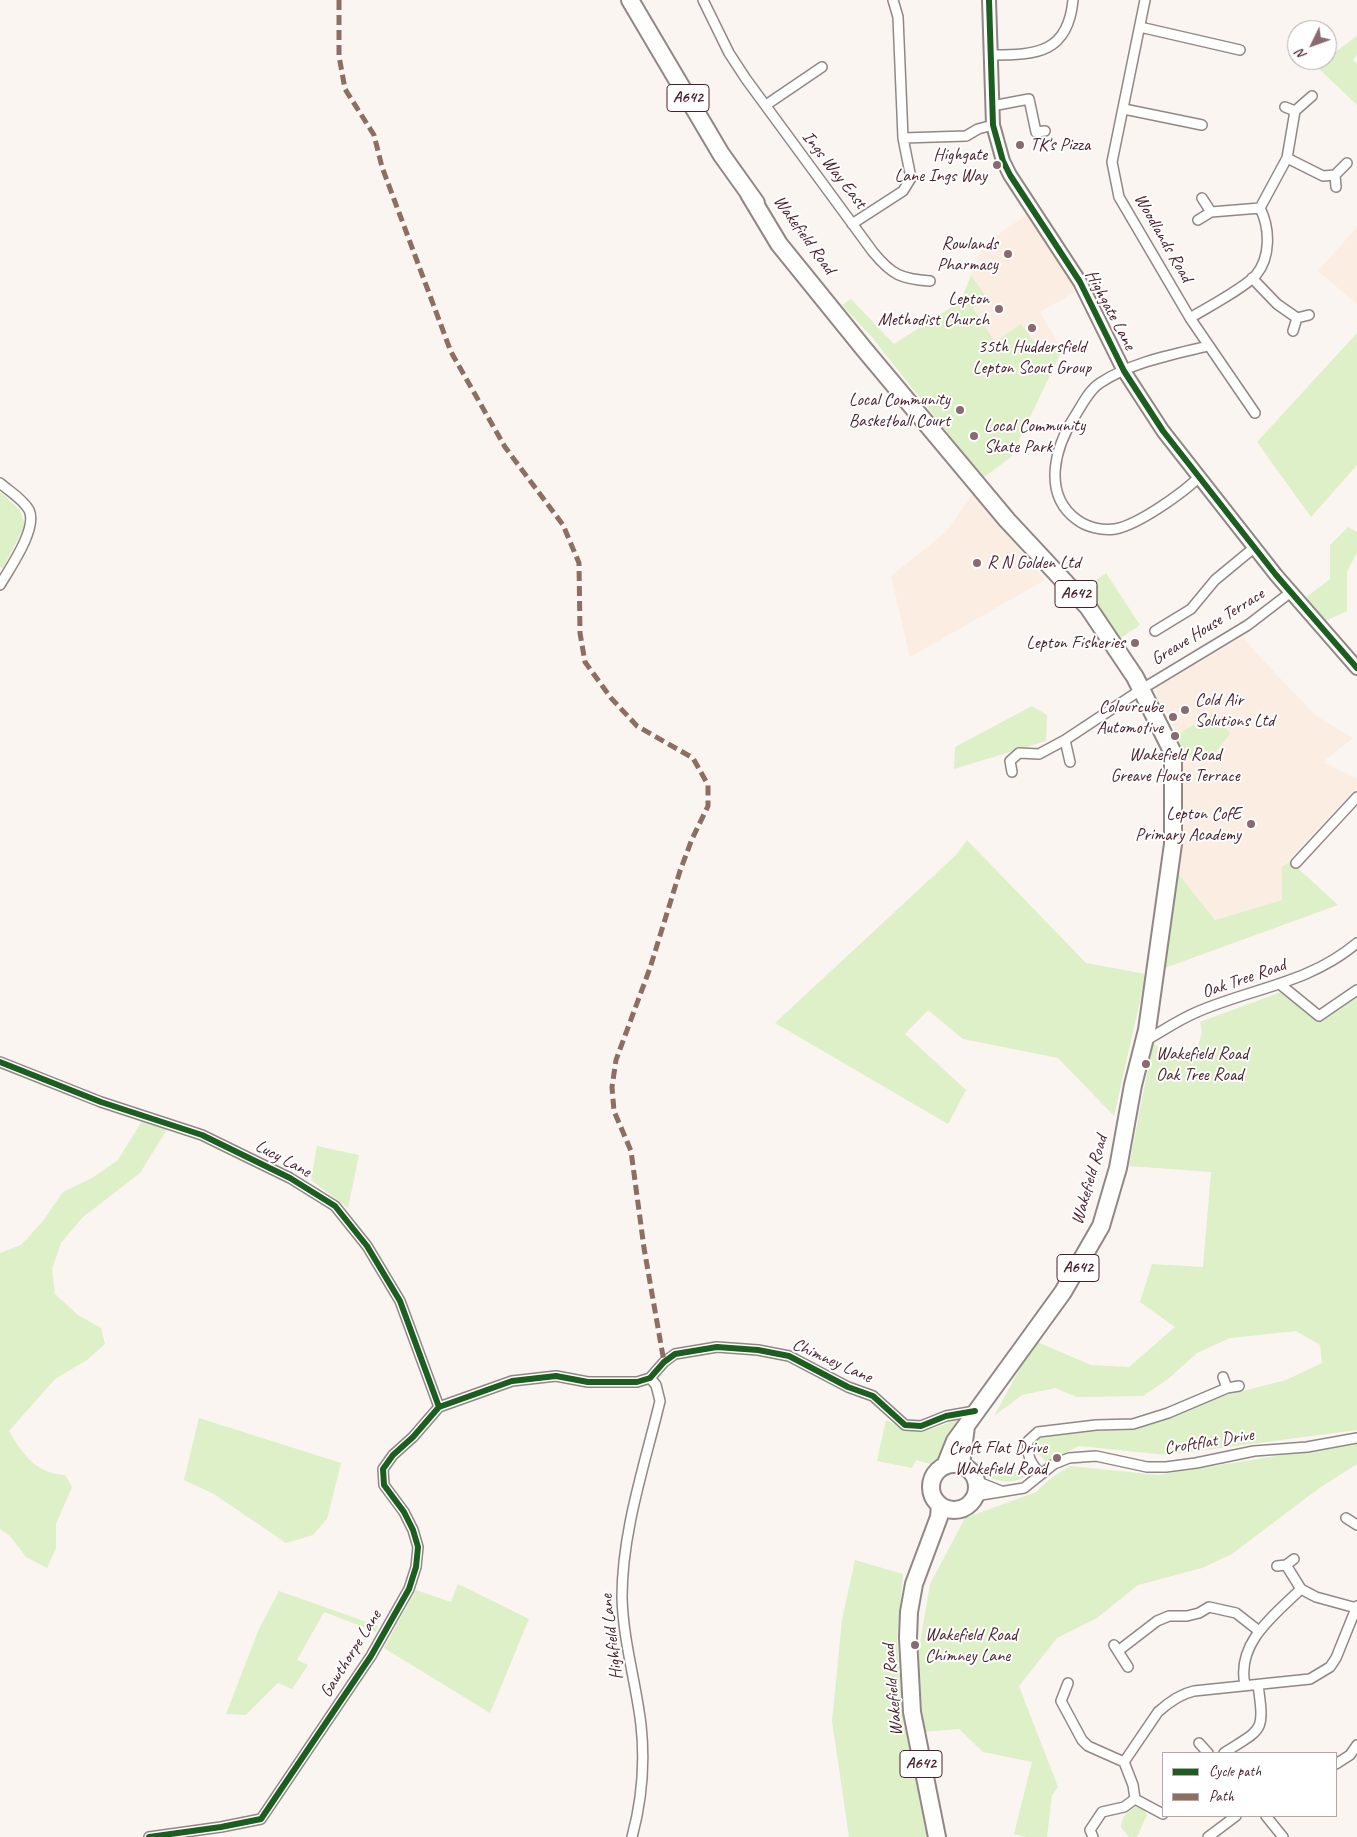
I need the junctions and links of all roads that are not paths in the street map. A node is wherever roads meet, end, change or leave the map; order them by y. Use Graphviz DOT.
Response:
graph roads {
  1 [pos="630,0"];
  2 [pos="703,0"];
  3 [pos="893,0"];
  4 [pos="989,0"];
  5 [pos="1073,0"];
  6 [pos="1145,0"];
  7 [pos="1140,26"];
  8 [pos="1240,50"];
  9 [pos="992,55"];
  10 [pos="822,68"];
  11 [pos="1312,96"];
  12 [pos="766,105"];
  13 [pos="992,106"];
  14 [pos="1286,107"];
  15 [pos="1124,109"];
  16 [pos="1295,112"];
  17 [pos="993,125"];
  18 [pos="1202,125"];
  19 [pos="1045,131"];
  20 [pos="903,138"];
  21 [pos="1287,158"];
  22 [pos="1347,163"];
  23 [pos="1335,176"];
  24 [pos="1336,187"];
  25 [pos="1202,198"];
  26 [pos="1260,208"];
  27 [pos="1211,212"];
  28 [pos="1198,220"];
  29 [pos="852,224"];
  30 [pos="1252,278"];
  31 [pos="930,281"];
  32 [pos="1309,315"];
  33 [pos="1190,318"];
  34 [pos="1297,318"];
  35 [pos="1294,332"];
  36 [pos="1208,346"];
  37 [pos="1124,371"];
  38 [pos="1255,413"];
  39 [pos="1199,477"];
  40 [pos="0,483"];
  41 [pos="1255,547"];
  42 [pos="0,585"];
  43 [pos="1291,592"];
  44 [pos="1155,632"];
  45 [pos="1357,668"];
  46 [pos="1138,683"];
  47 [pos="1065,740"];
  48 [pos="1070,762"];
  49 [pos="1012,772"];
  50 [pos="1357,797"];
  51 [pos="1296,863"];
  52 [pos="1357,943"];
  53 [pos="1281,985"];
  54 [pos="1357,990"];
  55 [pos="1141,1043"];
  56 [pos="0,1062"];
  57 [pos="1223,1377"];
  58 [pos="650,1378"];
  59 [pos="1239,1386"];
  60 [pos="1227,1388"];
  61 [pos="439,1408"];
  62 [pos="975,1411"];
  63 [pos="1357,1438"];
  64 [pos="953,1466"];
  65 [pos="1041,1474"];
  66 [pos="976,1488"];
  67 [pos="1001,1492"];
  68 [pos="940,1506"];
  69 [pos="958,1510"];
  70 [pos="1346,1518"];
  71 [pos="1357,1526"];
  72 [pos="930,1540"];
  73 [pos="1294,1559"];
  74 [pos="1301,1589"];
  75 [pos="1357,1607"];
  76 [pos="1259,1631"];
  77 [pos="1128,1667"];
  78 [pos="1068,1682"];
  79 [pos="1245,1685"];
  80 [pos="1258,1685"];
  81 [pos="1199,1743"];
  82 [pos="1357,1745"];
  83 [pos="1207,1752"];
  84 [pos="1226,1752"];
  85 [pos="1124,1762"];
  86 [pos="1337,1763"];
  87 [pos="1135,1799"];
  88 [pos="1162,1814"];
  89 [pos="1235,1817"];
  90 [pos="1267,1817"];
  91 [pos="1277,1835"];
  92 [pos="149,1837"];
  93 [pos="632,1837"];
  94 [pos="937,1837"];
  95 [pos="1093,1837"];
  96 [pos="1208,1837"];
  1 -- 46 [label="highway, Wakefield Road / A642"];
  2 -- 12 [label="street, Ings Way East"];
  3 -- 20 [label="street, Ings Way East"];
  4 -- 9 [label="street, Highgate Lane"];
  5 -- 9 [label="street"];
  6 -- 7 [label="street, Woodlands Road"];
  7 -- 8 [label="street"];
  7 -- 15 [label="street, Woodlands Road"];
  9 -- 13 [label="street, Highgate Lane"];
  10 -- 12 [label="street"];
  11 -- 16 [label="street"];
  12 -- 29 [label="street, Ings Way East"];
  13 -- 17 [label="street, Highgate Lane"];
  13 -- 19 [label="street"];
  14 -- 16 [label="street"];
  15 -- 18 [label="street"];
  15 -- 33 [label="street, Woodlands Road"];
  16 -- 21 [label="street"];
  17 -- 20 [label="street"];
  17 -- 37 [label="street, Highgate Lane"];
  20 -- 29 [label="street, Ings Way East"];
  21 -- 23 [label="street"];
  21 -- 26 [label="street"];
  22 -- 23 [label="street"];
  23 -- 24 [label="street"];
  25 -- 27 [label="street"];
  26 -- 27 [label="street"];
  26 -- 30 [label="street"];
  27 -- 28 [label="street"];
  29 -- 31 [label="street"];
  30 -- 33 [label="street"];
  30 -- 34 [label="street"];
  32 -- 34 [label="street"];
  33 -- 36 [label="street, Woodlands Road"];
  34 -- 35 [label="street"];
  36 -- 37 [label="street"];
  36 -- 38 [label="street, Woodlands Road"];
  37 -- 39 [label="street, Highgate Lane"];
  37 -- 39 [label="street"];
  39 -- 41 [label="street, Highgate Lane"];
  40 -- 42 [label="street"];
  41 -- 43 [label="street, Highgate Lane"];
  41 -- 44 [label="street"];
  43 -- 45 [label="street, Highgate Lane"];
  43 -- 46 [label="street, Greave House Terrace"];
  46 -- 47 [label="street, Greave House Terrace"];
  46 -- 55 [label="highway, Wakefield Road / A642"];
  47 -- 48 [label="street"];
  47 -- 49 [label="street, Greave House Terrace"];
  50 -- 51 [label="street"];
  52 -- 53 [label="street, Oak Tree Road"];
  53 -- 54 [label="street"];
  53 -- 55 [label="street, Oak Tree Road"];
  55 -- 62 [label="highway, Wakefield Road / A642"];
  56 -- 61 [label="street, Lucy Lane"];
  57 -- 60 [label="street"];
  58 -- 61 [label="street"];
  58 -- 62 [label="street, Chimney Lane"];
  58 -- 93 [label="street, Highfield Lane"];
  59 -- 60 [label="street, Croftflat Drive"];
  60 -- 65 [label="street, Croftflat Drive"];
  61 -- 92 [label="street, Gawthorpe Lane"];
  62 -- 64 [label="highway, Wakefield Road / A642"];
  63 -- 65 [label="street, Croftflat Drive"];
  64 -- 66 [label="highway"];
  64 -- 68 [label="highway, Wakefield Road / A642"];
  65 -- 67 [label="street, Croftflat Drive"];
  66 -- 67 [label="street"];
  66 -- 67 [label="street, Croftflat Drive"];
  66 -- 69 [label="highway, Wakefield Road / A642"];
  68 -- 69 [label="highway"];
  68 -- 72 [label="highway, Wakefield Road / A642"];
  69 -- 72 [label="highway, Wakefield Road / A642"];
  70 -- 71 [label="street"];
  72 -- 94 [label="highway, Wakefield Road / A642"];
  73 -- 74 [label="street"];
  74 -- 75 [label="street"];
  74 -- 76 [label="street"];
  75 -- 80 [label="street"];
  76 -- 77 [label="street"];
  76 -- 79 [label="street"];
  78 -- 85 [label="street"];
  79 -- 80 [label="street"];
  79 -- 85 [label="street"];
  80 -- 84 [label="street"];
  81 -- 83 [label="street"];
  82 -- 86 [label="street"];
  85 -- 87 [label="street"];
  87 -- 88 [label="street"];
  87 -- 95 [label="street"];
  89 -- 96 [label="street"];
  90 -- 91 [label="street"];
}
